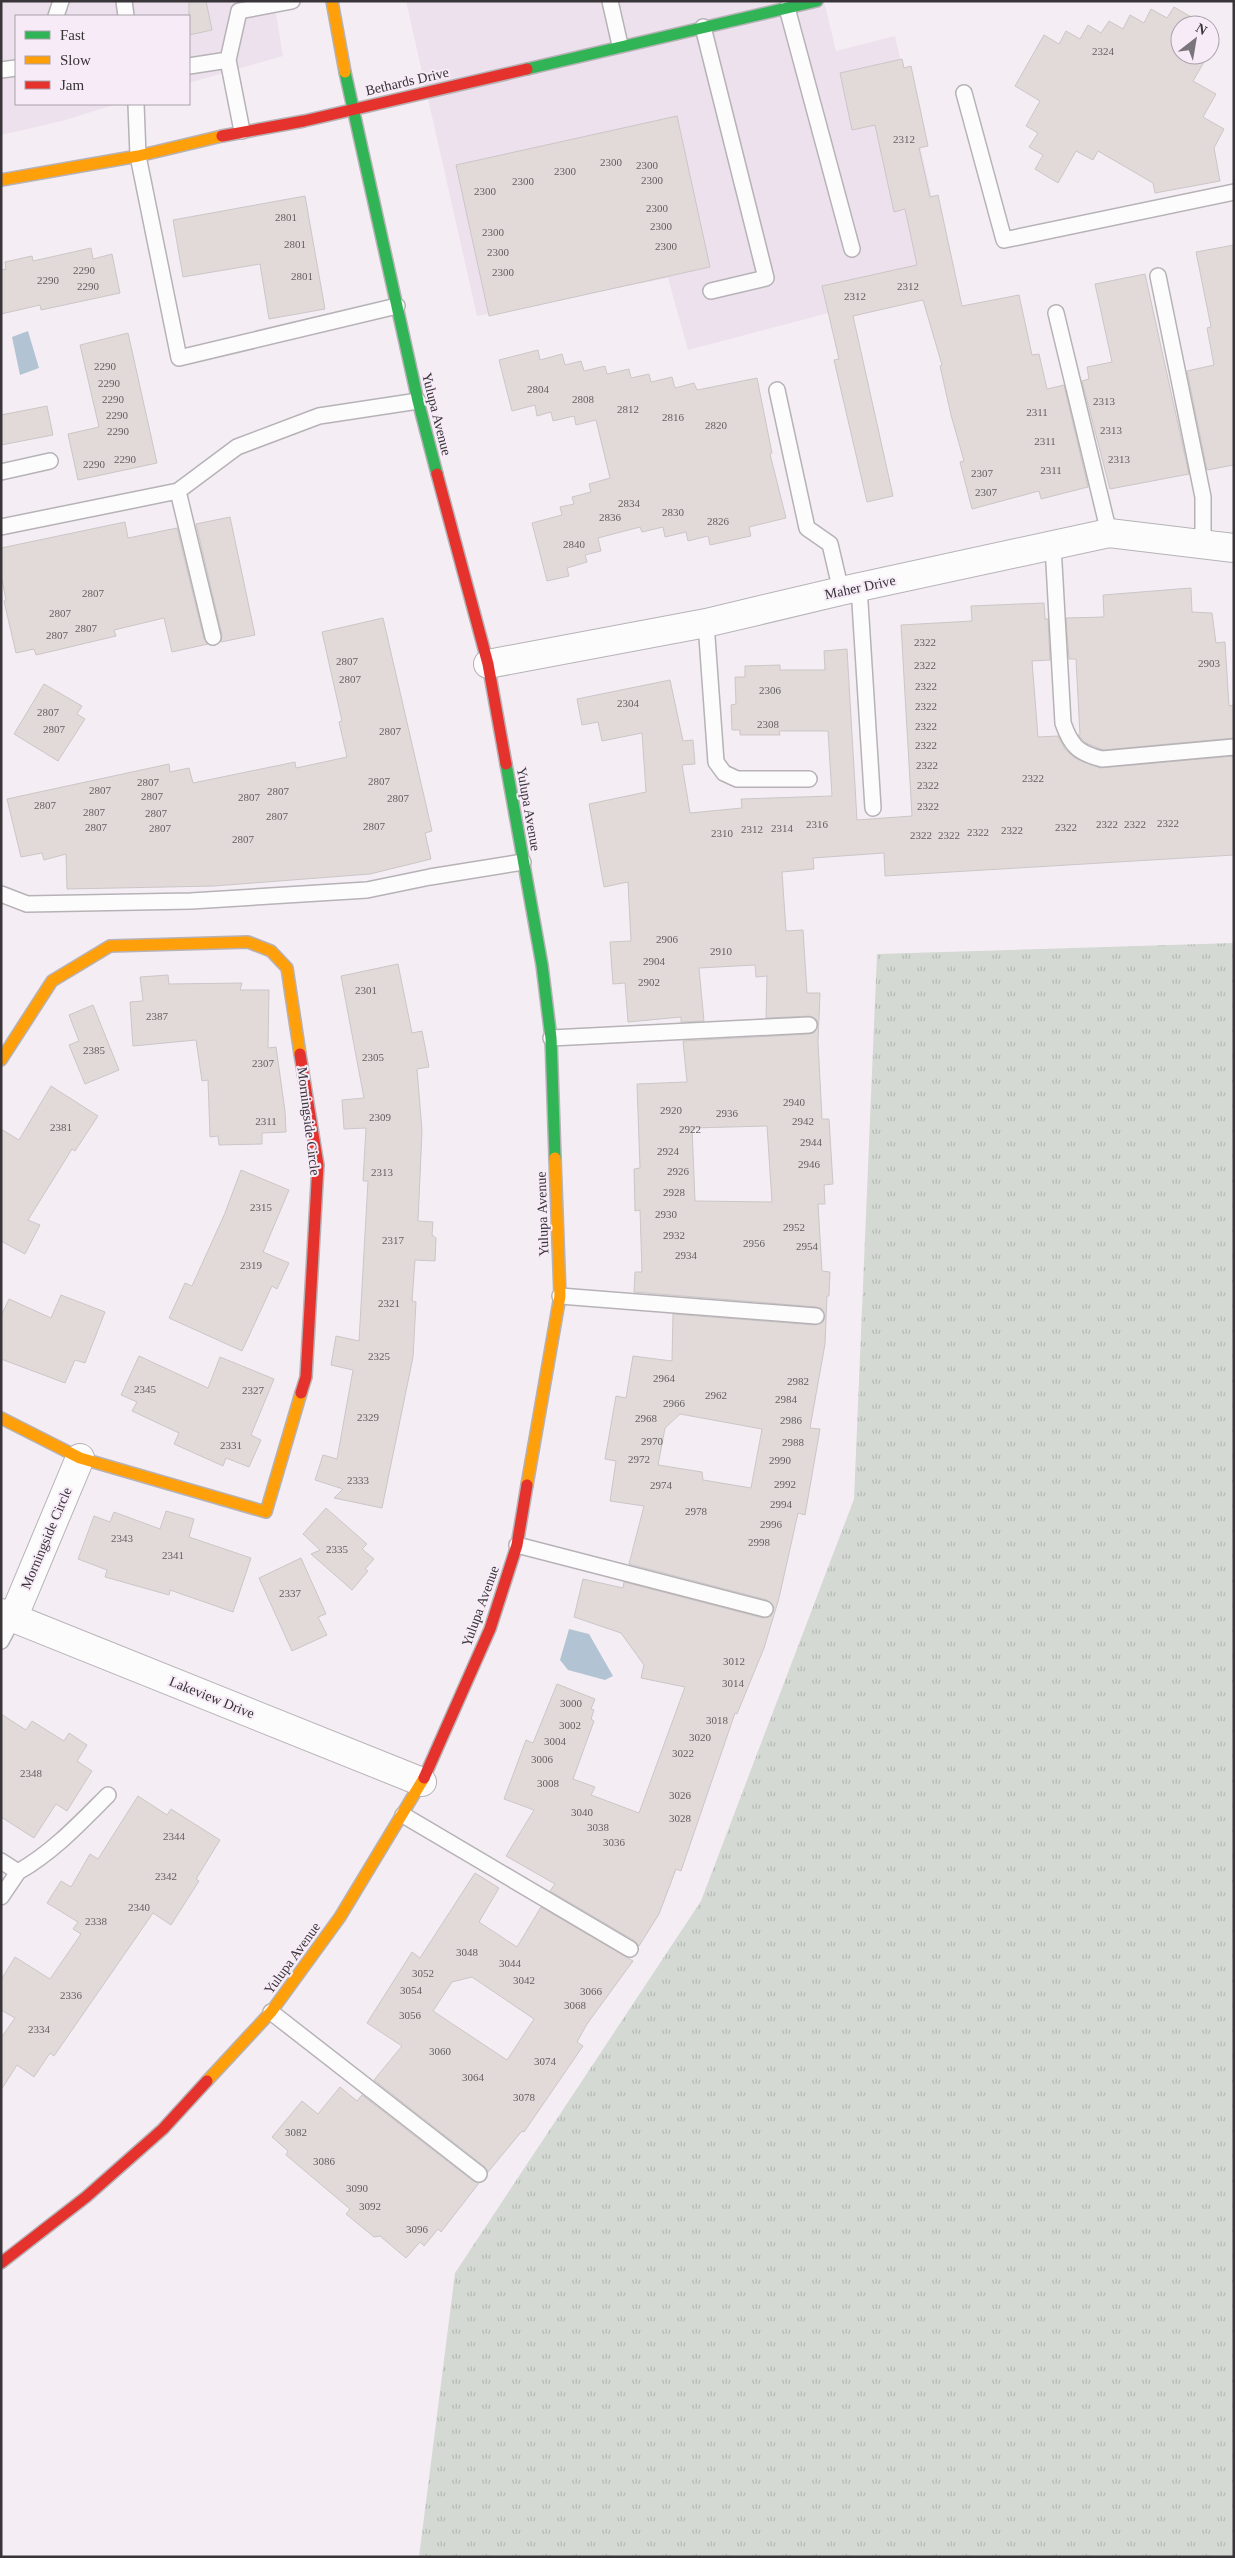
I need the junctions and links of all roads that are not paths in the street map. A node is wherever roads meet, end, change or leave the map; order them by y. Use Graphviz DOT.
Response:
graph roads {
  1 [pos="61,1"];
  2 [pos="124,1"];
  3 [pos="292,1"];
  4 [pos="332,1"];
  5 [pos="610,1"];
  6 [pos="817,1"];
  7 [pos="778,7"];
  8 [pos="56,15"];
  9 [pos="126,15"];
  10 [pos="703,27"];
  11 [pos="620,45"];
  12 [pos="228,60"];
  13 [pos="190,66"];
  14 [pos="15,68"];
  15 [pos="1,70"];
  16 [pos="964,93"];
  17 [pos="136,105"];
  18 [pos="352,110"];
  19 [pos="242,132"];
  20 [pos="138,156"];
  21 [pos="1,180"];
  22 [pos="1234,192"];
  23 [pos="852,249"];
  24 [pos="1158,276"];
  25 [pos="711,291"];
  26 [pos="398,306"];
  27 [pos="1056,313"];
  28 [pos="777,390"];
  29 [pos="418,401"];
  30 [pos="50,461"];
  31 [pos="1,472"];
  32 [pos="178,491"];
  33 [pos="1,526"];
  34 [pos="1109,533"];
  35 [pos="1053,546"];
  36 [pos="1203,546"];
  37 [pos="1234,548"];
  38 [pos="850,589"];
  39 [pos="706,623"];
  40 [pos="213,637"];
  41 [pos="488,664"];
  42 [pos="1234,747"];
  43 [pos="809,779"];
  44 [pos="873,808"];
  45 [pos="523,862"];
  46 [pos="1,894"];
  47 [pos="808,1025"];
  48 [pos="551,1038"];
  49 [pos="1,1060"];
  50 [pos="560,1296"];
  51 [pos="816,1316"];
  52 [pos="1,1418"];
  53 [pos="72,1454"];
  54 [pos="517,1545"];
  55 [pos="1,1594"];
  56 [pos="765,1609"];
  57 [pos="5,1624"];
  58 [pos="422,1782"];
  59 [pos="108,1795"];
  60 [pos="402,1815"];
  61 [pos="1,1861"];
  62 [pos="18,1872"];
  63 [pos="1,1897"];
  64 [pos="630,1949"];
  65 [pos="271,2012"];
  66 [pos="479,2174"];
  67 [pos="1,2263"];
  1 -- 8 [label="lane"];
  2 -- 9 [label="lane"];
  3 -- 12 [label="lane"];
  4 -- 18 [label="street, Yulupa Avenue"];
  5 -- 11 [label="lane"];
  6 -- 7 [label="street, Bethards Drive"];
  7 -- 10 [label="street, Bethards Drive"];
  7 -- 23 [label="lane"];
  10 -- 11 [label="street, Bethards Drive"];
  10 -- 25 [label="lane"];
  11 -- 18 [label="street, Bethards Drive"];
  12 -- 13 [label="lane"];
  12 -- 19 [label="lane"];
  14 -- 15 [label="lane"];
  16 -- 22 [label="lane"];
  17 -- 20 [label="lane"];
  18 -- 19 [label="street, Bethards Drive"];
  18 -- 26 [label="street, Yulupa Avenue"];
  19 -- 20 [label="street, Bethards Drive"];
  20 -- 21 [label="street, Bethards Drive"];
  20 -- 26 [label="lane"];
  24 -- 36 [label="lane"];
  26 -- 29 [label="street, Yulupa Avenue"];
  27 -- 34 [label="lane"];
  28 -- 38 [label="lane"];
  29 -- 32 [label="lane"];
  29 -- 41 [label="street, Yulupa Avenue"];
  30 -- 31 [label="lane"];
  32 -- 33 [label="lane"];
  32 -- 40 [label="lane"];
  34 -- 35 [label="street, Maher Drive"];
  34 -- 36 [label="street, Maher Drive"];
  35 -- 38 [label="street, Maher Drive"];
  35 -- 42 [label="lane"];
  36 -- 37 [label="street, Maher Drive"];
  38 -- 39 [label="street, Maher Drive"];
  38 -- 44 [label="lane"];
  39 -- 41 [label="street, Maher Drive"];
  39 -- 43 [label="lane"];
  41 -- 45 [label="street, Yulupa Avenue"];
  45 -- 46 [label="lane"];
  45 -- 48 [label="street, Yulupa Avenue"];
  47 -- 48 [label="lane"];
  48 -- 50 [label="street, Yulupa Avenue"];
  49 -- 53 [label="street, Morningside Circle"];
  50 -- 51 [label="lane"];
  50 -- 54 [label="street, Yulupa Avenue"];
  52 -- 53 [label="street, Morningside Circle"];
  53 -- 55 [label="street, Morningside Circle"];
  53 -- 57 [label="street, Morningside Circle"];
  54 -- 56 [label="lane"];
  54 -- 58 [label="street, Yulupa Avenue"];
  57 -- 58 [label="street, Lakeview Drive"];
  58 -- 60 [label="street, Yulupa Avenue"];
  59 -- 62 [label="lane"];
  60 -- 64 [label="lane"];
  60 -- 65 [label="street, Yulupa Avenue"];
  61 -- 62 [label="lane"];
  62 -- 63 [label="lane"];
  65 -- 66 [label="lane"];
  65 -- 67 [label="street, Yulupa Avenue"];
}
